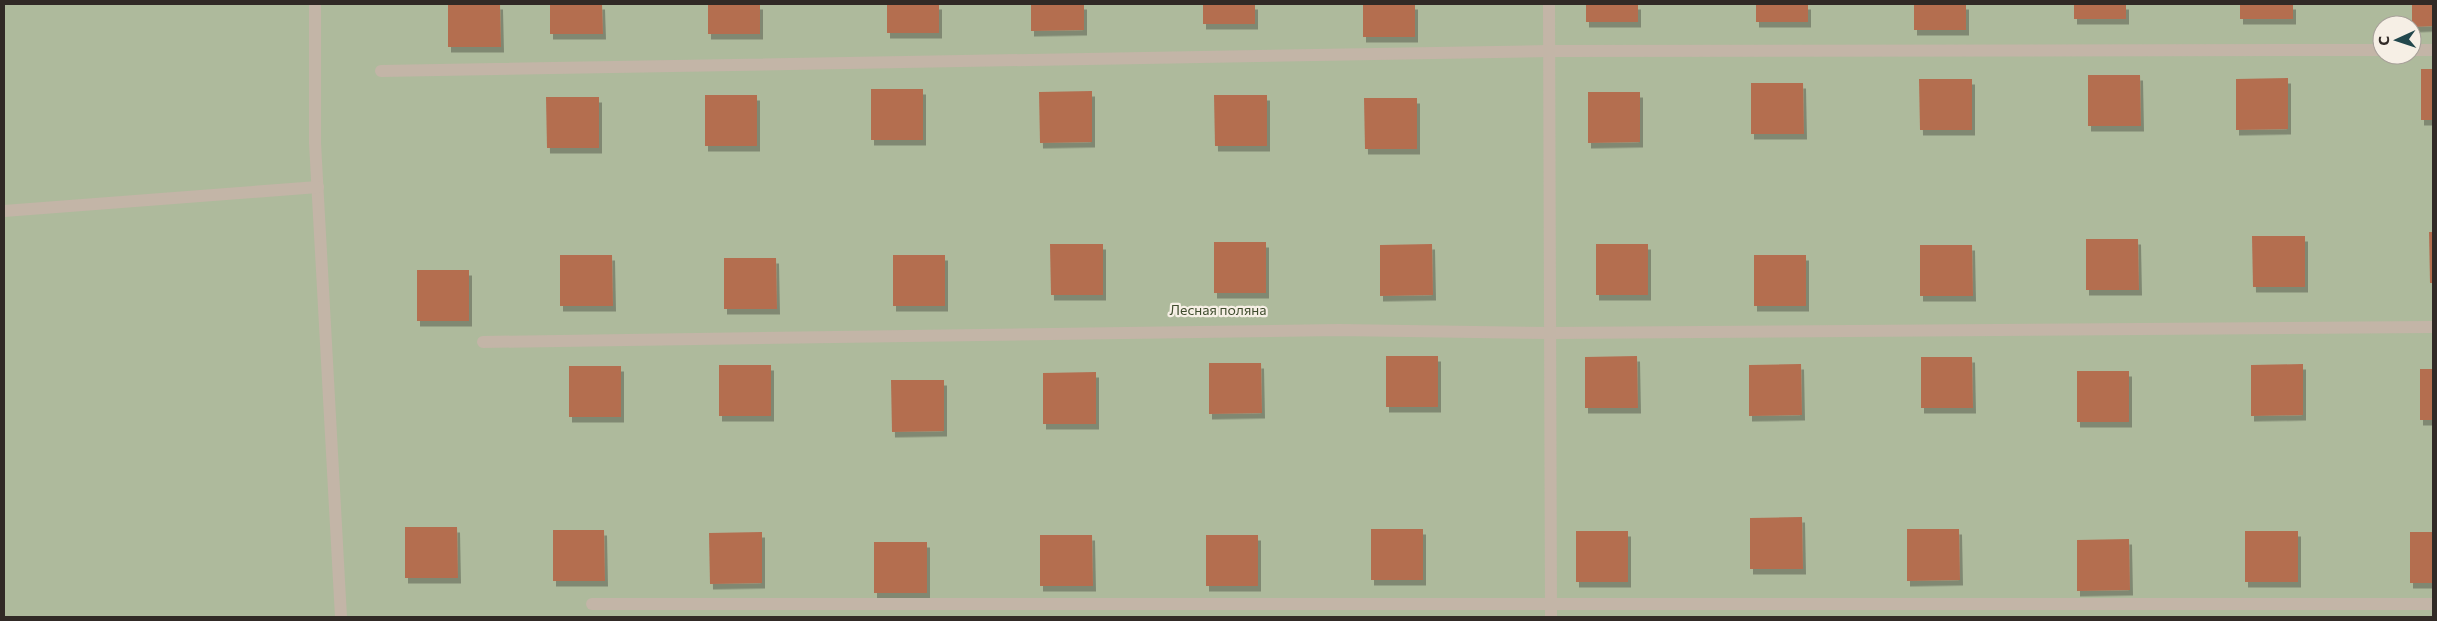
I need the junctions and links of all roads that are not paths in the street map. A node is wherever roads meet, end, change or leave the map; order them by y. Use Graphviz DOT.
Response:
graph roads {
  1 [pos="315,4"];
  2 [pos="1549,4"];
  3 [pos="2372,50"];
  4 [pos="1549,51"];
  5 [pos="381,71"];
  6 [pos="318,187"];
  7 [pos="4,211"];
  8 [pos="2433,327"];
  9 [pos="1550,332"];
  10 [pos="483,342"];
  11 [pos="592,604"];
  12 [pos="2433,604"];
  13 [pos="1550,611"];
  14 [pos="342,617"];
  1 -- 6 [label="street"];
  2 -- 4 [label="street"];
  3 -- 4 [label="street"];
  4 -- 5 [label="street"];
  4 -- 9 [label="street"];
  6 -- 7 [label="street"];
  6 -- 14 [label="street"];
  8 -- 9 [label="street"];
  9 -- 10 [label="street"];
  9 -- 13 [label="street"];
  11 -- 13 [label="street"];
  12 -- 13 [label="street"];
}
